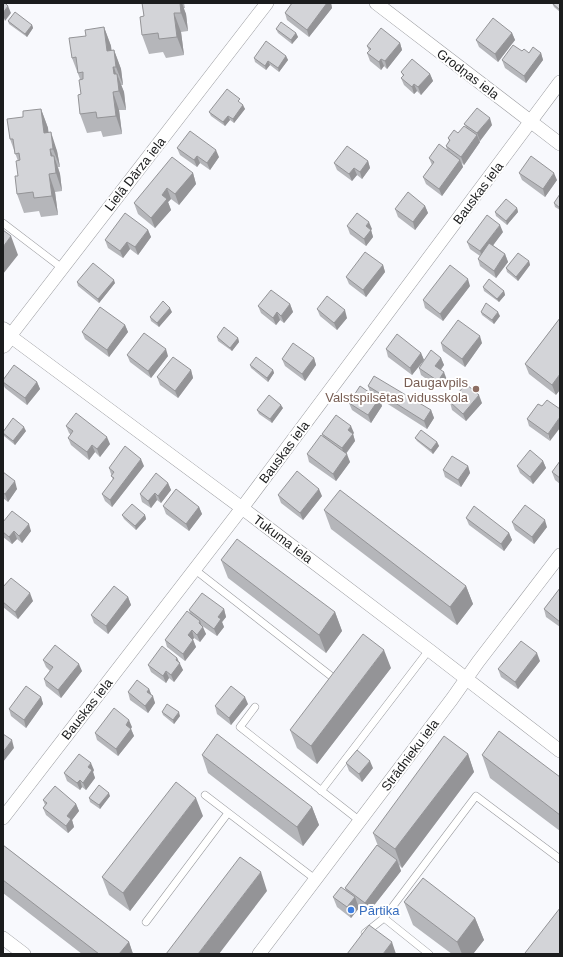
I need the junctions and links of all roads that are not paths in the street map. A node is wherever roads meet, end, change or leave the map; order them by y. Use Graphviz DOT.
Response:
graph roads {
  1 [pos="267,3"];
  2 [pos="376,3"];
  3 [pos="560,82"];
  4 [pos="531,122"];
  5 [pos="560,144"];
  6 [pos="3,223"];
  7 [pos="62,268"];
  8 [pos="5,337"];
  9 [pos="242,508"];
  10 [pos="560,555"];
  11 [pos="194,569"];
  12 [pos="429,650"];
  13 [pos="332,676"];
  14 [pos="466,678"];
  15 [pos="254,707"];
  16 [pos="560,751"];
  17 [pos="321,791"];
  18 [pos="205,795"];
  19 [pos="228,813"];
  20 [pos="3,818"];
  21 [pos="360,821"];
  22 [pos="560,859"];
  23 [pos="315,879"];
  24 [pos="384,918"];
  25 [pos="146,922"];
  26 [pos="3,938"];
  27 [pos="360,938"];
  28 [pos="24,954"];
  29 [pos="259,954"];
  30 [pos="429,954"];
  1 -- 7 [label="street, Lielā Dārza iela"];
  2 -- 4 [label="street, Grodņas iela"];
  3 -- 4 [label="street, Bauskas iela"];
  4 -- 5 [label="street, Grodņas iela"];
  4 -- 9 [label="street, Bauskas iela"];
  6 -- 7 [label="lane"];
  7 -- 8 [label="street, Lielā Dārza iela"];
  8 -- 9 [label="street, Tukuma iela"];
  9 -- 11 [label="street, Bauskas iela"];
  9 -- 12 [label="street, Tukuma iela"];
  10 -- 14 [label="street, Strādnieku iela"];
  11 -- 13 [label="lane"];
  11 -- 20 [label="street, Bauskas iela"];
  12 -- 14 [label="street, Tukuma iela"];
  12 -- 17 [label="lane"];
  14 -- 16 [label="street, Tukuma iela"];
  14 -- 21 [label="street, Strādnieku iela"];
  15 -- 17 [label="lane"];
  17 -- 21 [label="lane"];
  18 -- 19 [label="lane"];
  19 -- 23 [label="lane"];
  19 -- 25 [label="lane"];
  21 -- 23 [label="street, Strādnieku iela"];
  22 -- 24 [label="lane"];
  23 -- 29 [label="street, Strādnieku iela"];
  24 -- 27 [label="lane"];
  24 -- 30 [label="lane"];
  26 -- 28 [label="street"];
}
